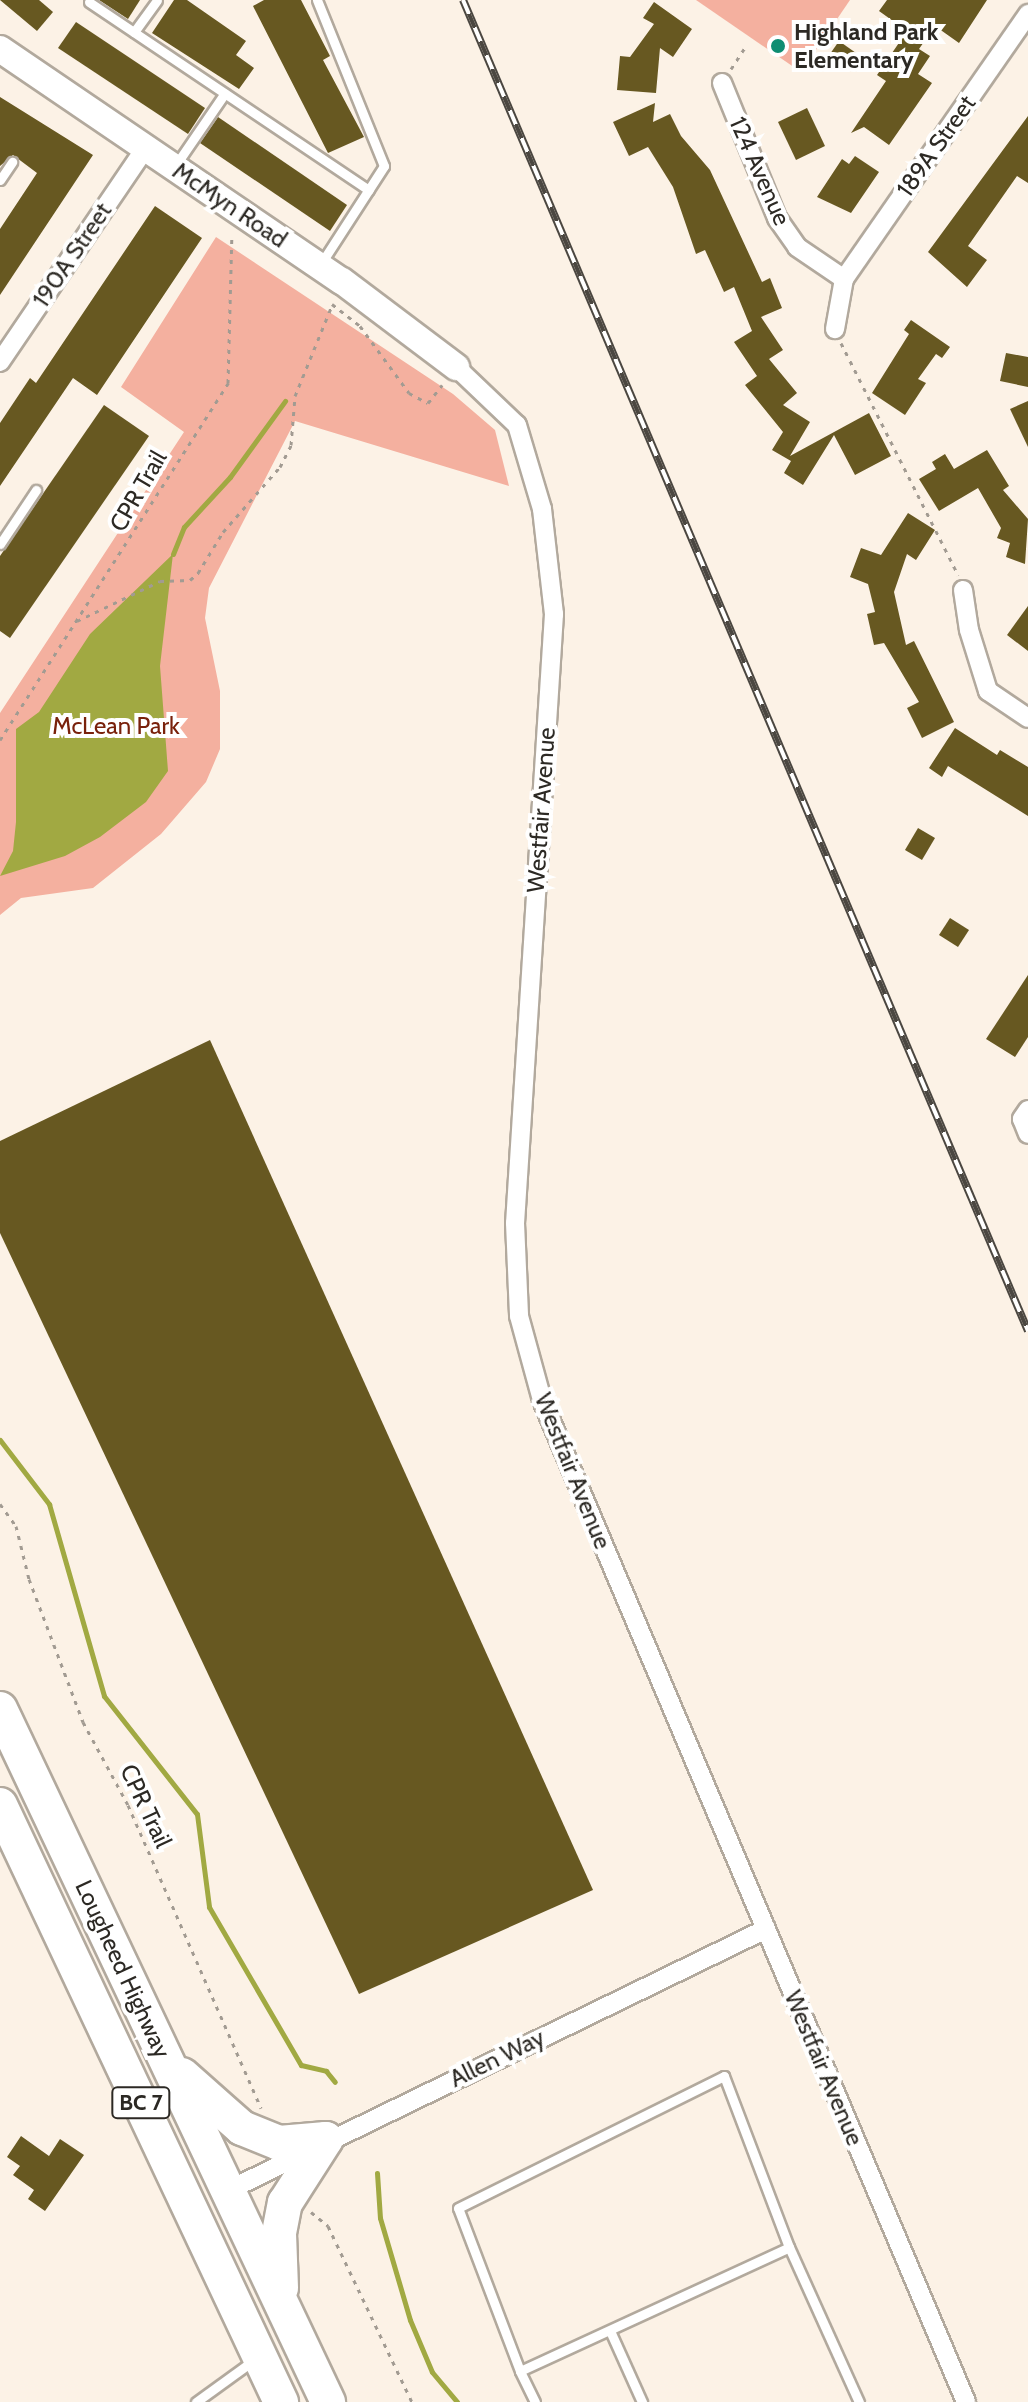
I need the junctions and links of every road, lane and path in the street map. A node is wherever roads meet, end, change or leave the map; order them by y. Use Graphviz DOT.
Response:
graph roads {
  1 [pos="157,0"];
  2 [pos="317,0"];
  3 [pos="89,2"];
  4 [pos="1028,14"];
  5 [pos="134,32"];
  6 [pos="746,46"];
  7 [pos="0,49"];
  8 [pos="722,83"];
  9 [pos="225,93"];
  10 [pos="145,149"];
  11 [pos="12,162"];
  12 [pos="174,168"];
  13 [pos="0,180"];
  14 [pos="369,190"];
  15 [pos="231,237"];
  16 [pos="319,266"];
  17 [pos="844,279"];
  18 [pos="337,292"];
  19 [pos="835,329"];
  20 [pos="0,362"];
  21 [pos="456,367"];
  22 [pos="36,490"];
  23 [pos="0,544"];
  24 [pos="963,590"];
  25 [pos="77,621"];
  26 [pos="1028,718"];
  27 [pos="0,740"];
  28 [pos="0,1504"];
  29 [pos="0,1709"];
  30 [pos="0,1805"];
  31 [pos="766,1929"];
  32 [pos="66,1945"];
  33 [pos="167,2061"];
  34 [pos="264,2115"];
  35 [pos="326,2139"];
  36 [pos="231,2189"];
  37 [pos="298,2207"];
  38 [pos="789,2247"];
  39 [pos="282,2305"];
  40 [pos="611,2333"];
  41 [pos="260,2357"];
  42 [pos="520,2371"];
  43 [pos="196,2402"];
  44 [pos="281,2402"];
  45 [pos="308,2402"];
  46 [pos="328,2402"];
  47 [pos="412,2402"];
  48 [pos="535,2402"];
  49 [pos="642,2402"];
  50 [pos="859,2402"];
  51 [pos="966,2402"];
  1 -- 5 [label="lane"];
  2 -- 14 [label="lane"];
  3 -- 5 [label="lane"];
  4 -- 17 [label="street, 189A Street"];
  5 -- 9 [label="lane"];
  6 -- 8 [label="path"];
  7 -- 10 [label="street, McMyn Road"];
  8 -- 17 [label="street, 124 Avenue"];
  9 -- 12 [label="lane"];
  9 -- 14 [label="lane"];
  10 -- 12 [label="street, McMyn Road"];
  10 -- 20 [label="street, 190A Street"];
  11 -- 13 [label="lane"];
  12 -- 16 [label="street, McMyn Road"];
  14 -- 16 [label="lane"];
  15 -- 25 [label="path, CPR Trail"];
  16 -- 18 [label="street, McMyn Road"];
  17 -- 19 [label="street"];
  18 -- 21 [label="street, McMyn Road"];
  18 -- 21 [label="path"];
  18 -- 25 [label="path"];
  19 -- 24 [label="path"];
  21 -- 31 [label="street, Westfair Avenue"];
  22 -- 23 [label="lane"];
  24 -- 26 [label="street"];
  25 -- 27 [label="path, CPR Trail"];
  28 -- 34 [label="path, CPR Trail"];
  29 -- 33 [label="highway, Lougheed Highway / BC 7"];
  30 -- 32 [label="highway, Lougheed Highway / BC 7"];
  31 -- 35 [label="street, Allen Way"];
  31 -- 51 [label="street, Westfair Avenue"];
  32 -- 36 [label="highway"];
  32 -- 41 [label="highway, Lougheed Highway / BC 7"];
  33 -- 35 [label="highway"];
  33 -- 36 [label="highway, Lougheed Highway / BC 7"];
  35 -- 36 [label="street, Allen Way"];
  35 -- 39 [label="highway"];
  36 -- 39 [label="highway, Lougheed Highway / BC 7"];
  36 -- 45 [label="highway"];
  37 -- 47 [label="path"];
  38 -- 40 [label="lane"];
  38 -- 42 [label="lane"];
  38 -- 50 [label="lane"];
  39 -- 46 [label="highway, Lougheed Highway / BC 7"];
  40 -- 42 [label="lane"];
  40 -- 49 [label="lane"];
  41 -- 43 [label="lane"];
  41 -- 44 [label="highway, Lougheed Highway / BC 7"];
  42 -- 48 [label="lane"];
}
